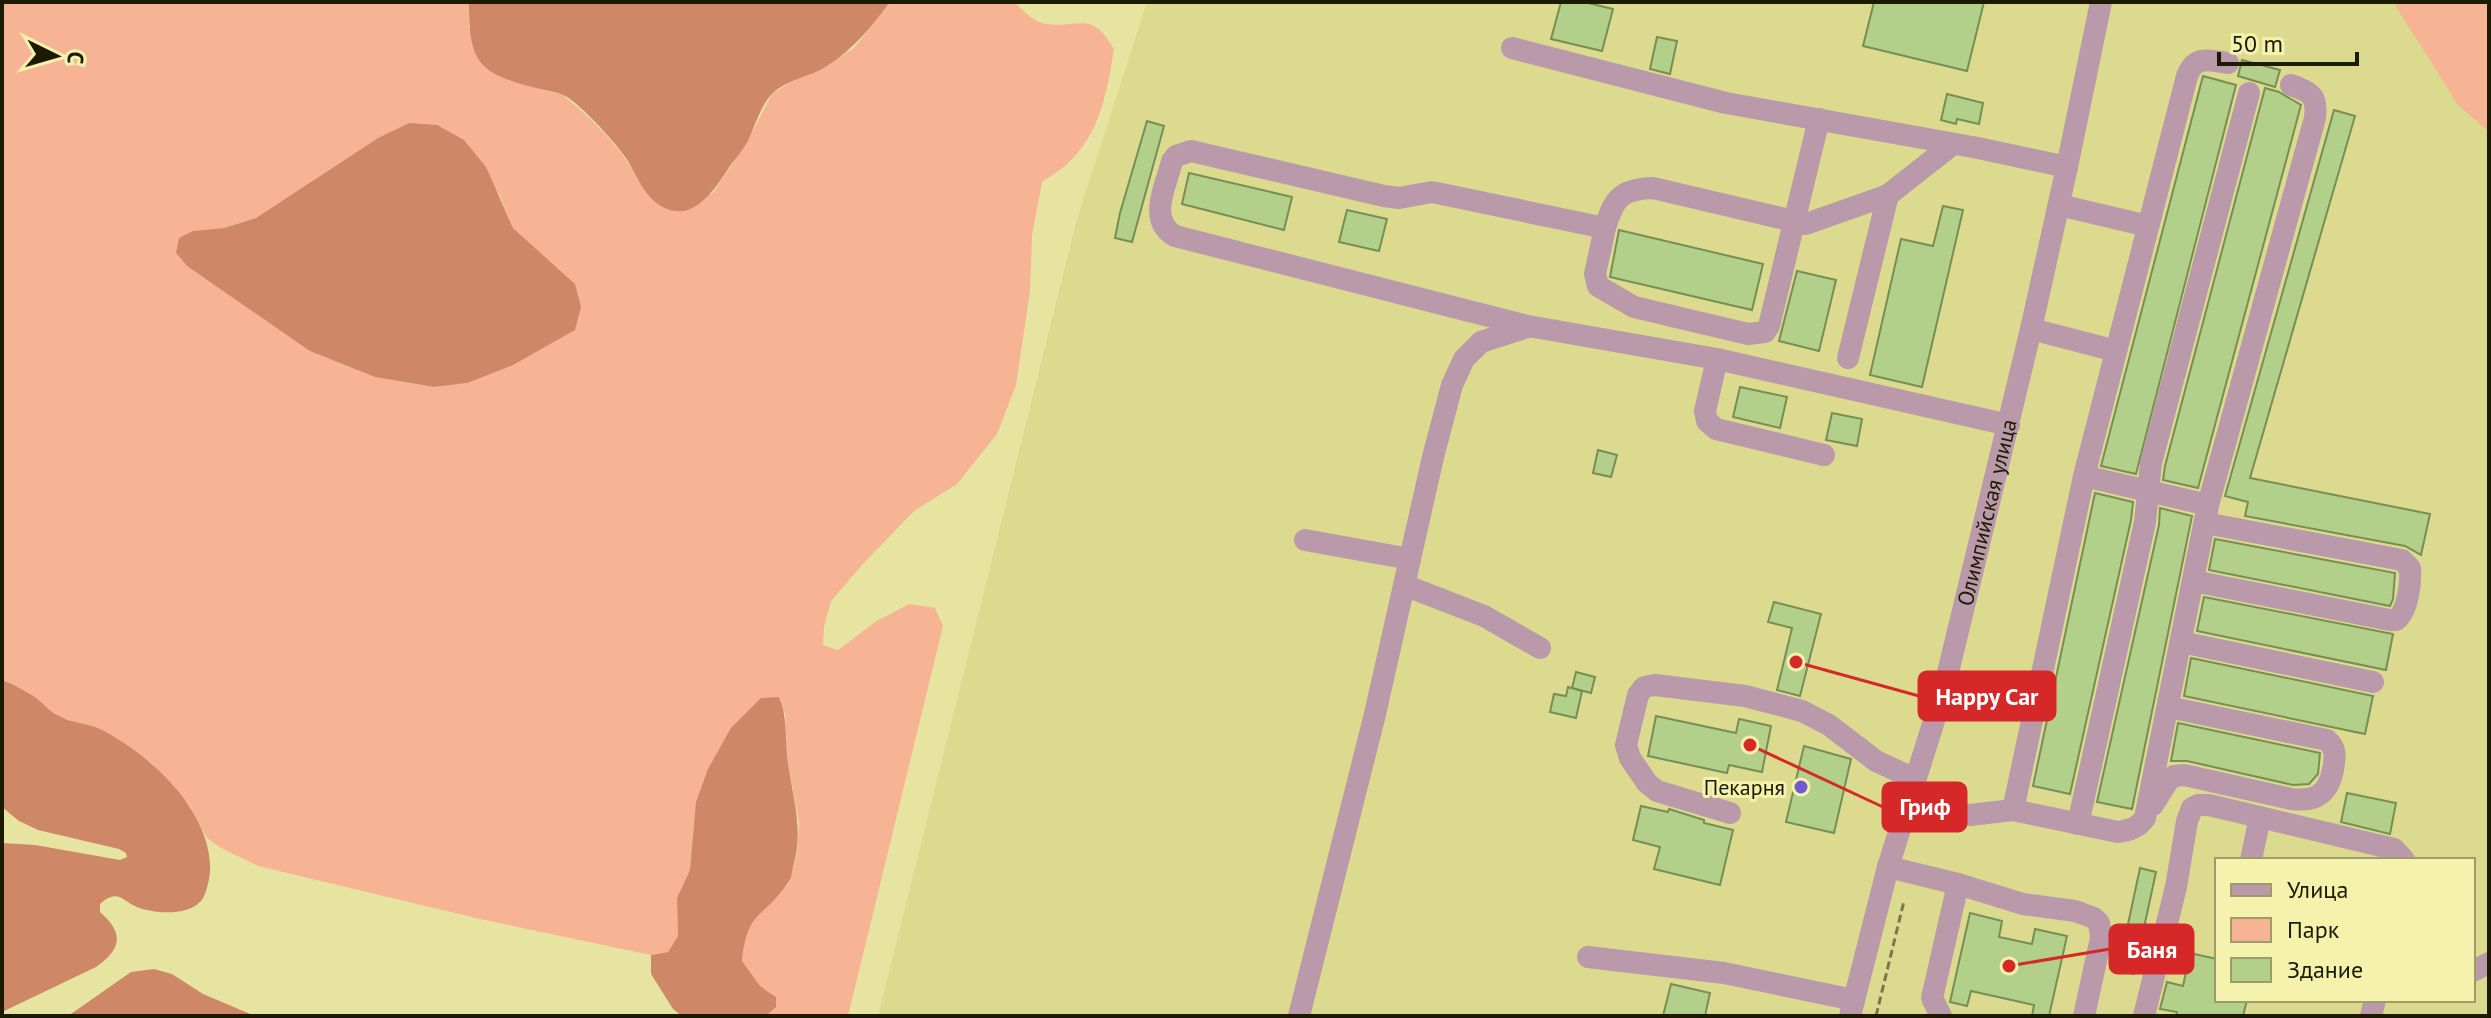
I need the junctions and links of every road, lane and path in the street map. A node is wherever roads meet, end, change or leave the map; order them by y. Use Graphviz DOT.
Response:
graph roads {
  1 [pos="2101,2"];
  2 [pos="1512,48"];
  3 [pos="2228,63"];
  4 [pos="2291,85"];
  5 [pos="2249,93"];
  6 [pos="1819,119"];
  7 [pos="1953,144"];
  8 [pos="2067,167"];
  9 [pos="1888,195"];
  10 [pos="2059,205"];
  11 [pos="1794,223"];
  12 [pos="2148,226"];
  13 [pos="1605,228"];
  14 [pos="1528,326"];
  15 [pos="2031,329"];
  16 [pos="2116,351"];
  17 [pos="1848,358"];
  18 [pos="1717,359"];
  19 [pos="2009,425"];
  20 [pos="1824,455"];
  21 [pos="2084,476"];
  22 [pos="2148,491"];
  23 [pos="2206,514"];
  24 [pos="1305,540"];
  25 [pos="1410,559"];
  26 [pos="2193,581"];
  27 [pos="1404,585"];
  28 [pos="2181,642"];
  29 [pos="1540,648"];
  30 [pos="2373,682"];
  31 [pos="2168,707"];
  32 [pos="1915,779"];
  33 [pos="1908,802"];
  34 [pos="2013,810"];
  35 [pos="1730,813"];
  36 [pos="2260,817"];
  37 [pos="2145,818"];
  38 [pos="2078,824"];
  39 [pos="2251,858"];
  40 [pos="2402,858"];
  41 [pos="1888,867"];
  42 [pos="1958,884"];
  43 [pos="1904,901"];
  44 [pos="1588,957"];
  45 [pos="1852,1008"];
  46 [pos="1299,1016"];
  47 [pos="1876,1016"];
  48 [pos="1941,1016"];
  49 [pos="2084,1016"];
  50 [pos="2144,1016"];
  1 -- 8 [label="street, Олимпийская улица"];
  2 -- 6 [label="street"];
  3 -- 12 [label="street"];
  4 -- 23 [label="street"];
  5 -- 22 [label="street"];
  6 -- 7 [label="street"];
  6 -- 11 [label="street"];
  7 -- 8 [label="street"];
  7 -- 9 [label="street"];
  8 -- 10 [label="street, Олимпийская улица"];
  9 -- 11 [label="street"];
  9 -- 17 [label="street"];
  10 -- 12 [label="street"];
  10 -- 15 [label="street, Олимпийская улица"];
  11 -- 13 [label="street"];
  11 -- 13 [label="street"];
  12 -- 16 [label="street"];
  13 -- 14 [label="street"];
  14 -- 18 [label="street"];
  14 -- 25 [label="street"];
  15 -- 16 [label="street"];
  15 -- 19 [label="street, Олимпийская улица"];
  16 -- 21 [label="street"];
  18 -- 19 [label="street"];
  18 -- 20 [label="street"];
  19 -- 32 [label="street, Олимпийская улица"];
  21 -- 22 [label="street"];
  21 -- 34 [label="street"];
  22 -- 23 [label="street"];
  22 -- 38 [label="street"];
  23 -- 26 [label="street"];
  23 -- 26 [label="street"];
  24 -- 25 [label="street"];
  25 -- 27 [label="street"];
  26 -- 28 [label="street"];
  27 -- 29 [label="street"];
  27 -- 46 [label="street"];
  28 -- 30 [label="street"];
  28 -- 31 [label="street"];
  31 -- 37 [label="street"];
  31 -- 37 [label="street"];
  32 -- 33 [label="street, Олимпийская улица"];
  32 -- 35 [label="street"];
  33 -- 34 [label="street"];
  33 -- 41 [label="street, Олимпийская улица"];
  34 -- 38 [label="street"];
  36 -- 39 [label="street"];
  36 -- 40 [label="street"];
  36 -- 50 [label="street"];
  37 -- 38 [label="street"];
  41 -- 42 [label="street"];
  41 -- 45 [label="street, Олимпийская улица"];
  42 -- 48 [label="street"];
  42 -- 49 [label="street"];
  43 -- 47 [label="path"];
  44 -- 45 [label="street"];
}
